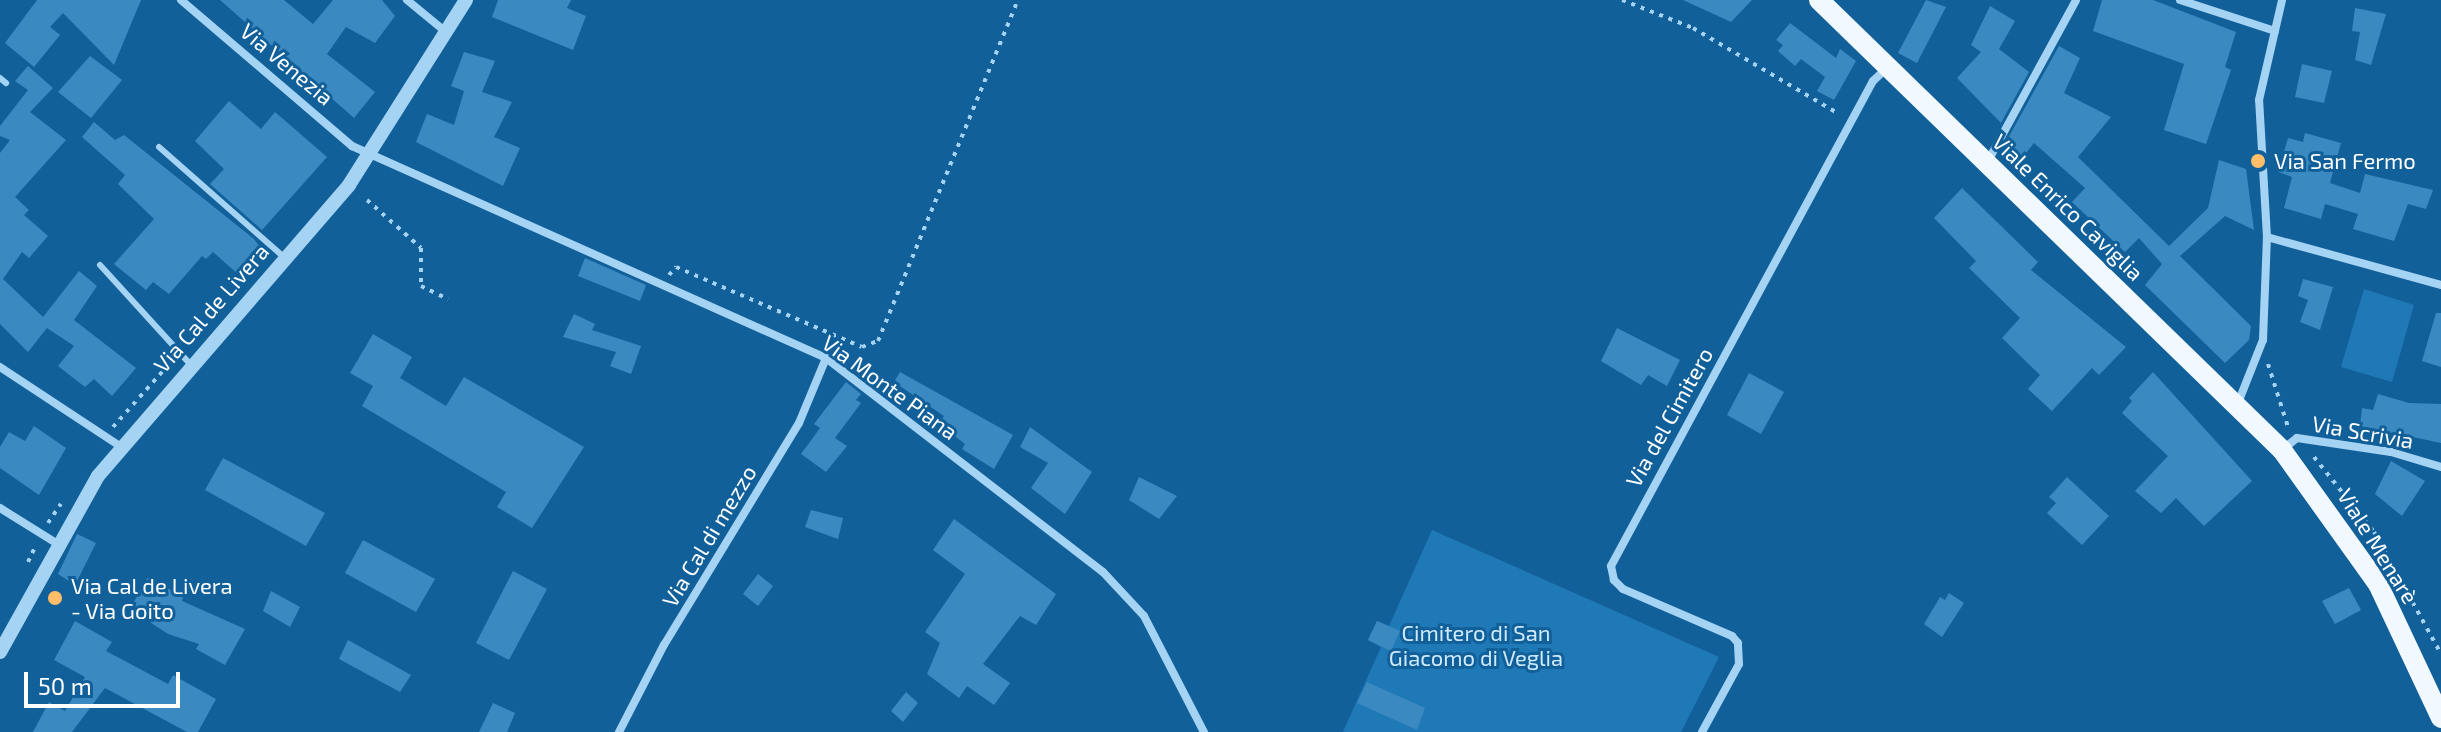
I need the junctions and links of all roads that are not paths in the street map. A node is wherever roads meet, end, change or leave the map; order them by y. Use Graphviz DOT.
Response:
graph roads {
  1 [pos="181,0"];
  2 [pos="407,0"];
  3 [pos="466,0"];
  4 [pos="1819,0"];
  5 [pos="2076,0"];
  6 [pos="2180,0"];
  7 [pos="2282,0"];
  8 [pos="2275,31"];
  9 [pos="446,32"];
  10 [pos="1888,66"];
  11 [pos="0,78"];
  12 [pos="6,83"];
  13 [pos="159,147"];
  14 [pos="370,154"];
  15 [pos="1987,162"];
  16 [pos="2267,237"];
  17 [pos="285,258"];
  18 [pos="100,265"];
  19 [pos="2441,285"];
  20 [pos="826,358"];
  21 [pos="190,364"];
  22 [pos="0,367"];
  23 [pos="2237,404"];
  24 [pos="120,446"];
  25 [pos="2282,450"];
  26 [pos="2441,467"];
  27 [pos="0,508"];
  28 [pos="56,543"];
  29 [pos="1,649"];
  30 [pos="2441,718"];
  31 [pos="619,732"];
  32 [pos="1204,732"];
  33 [pos="1702,732"];
  1 -- 14 [label="street, Via Venezia"];
  2 -- 9 [label="street"];
  3 -- 9 [label="street, Via Cal de Livera"];
  4 -- 10 [label="main road, Viale Enrico Caviglia"];
  5 -- 15 [label="street"];
  6 -- 8 [label="street"];
  7 -- 8 [label="street"];
  8 -- 16 [label="street"];
  9 -- 14 [label="street, Via Cal de Livera"];
  10 -- 15 [label="main road, Viale Enrico Caviglia"];
  10 -- 33 [label="street, Via del Cimitero"];
  11 -- 12 [label="lane"];
  13 -- 17 [label="lane"];
  14 -- 17 [label="street, Via Cal de Livera"];
  14 -- 20 [label="street, Via Monte Piana"];
  15 -- 23 [label="main road, Viale Enrico Caviglia"];
  16 -- 19 [label="street"];
  16 -- 23 [label="street"];
  17 -- 21 [label="street, Via Cal de Livera"];
  18 -- 21 [label="lane"];
  20 -- 31 [label="street, Via Cal di mezzo"];
  20 -- 32 [label="street, Via Monte Piana"];
  21 -- 24 [label="street, Via Cal de Livera"];
  22 -- 24 [label="street"];
  23 -- 25 [label="main road, Viale Enrico Caviglia"];
  24 -- 28 [label="street, Via Cal de Livera"];
  25 -- 26 [label="street, Via Scrivia"];
  25 -- 30 [label="main road, Viale Menarè"];
  27 -- 28 [label="street"];
  28 -- 29 [label="street, Via Cal de Livera"];
}
